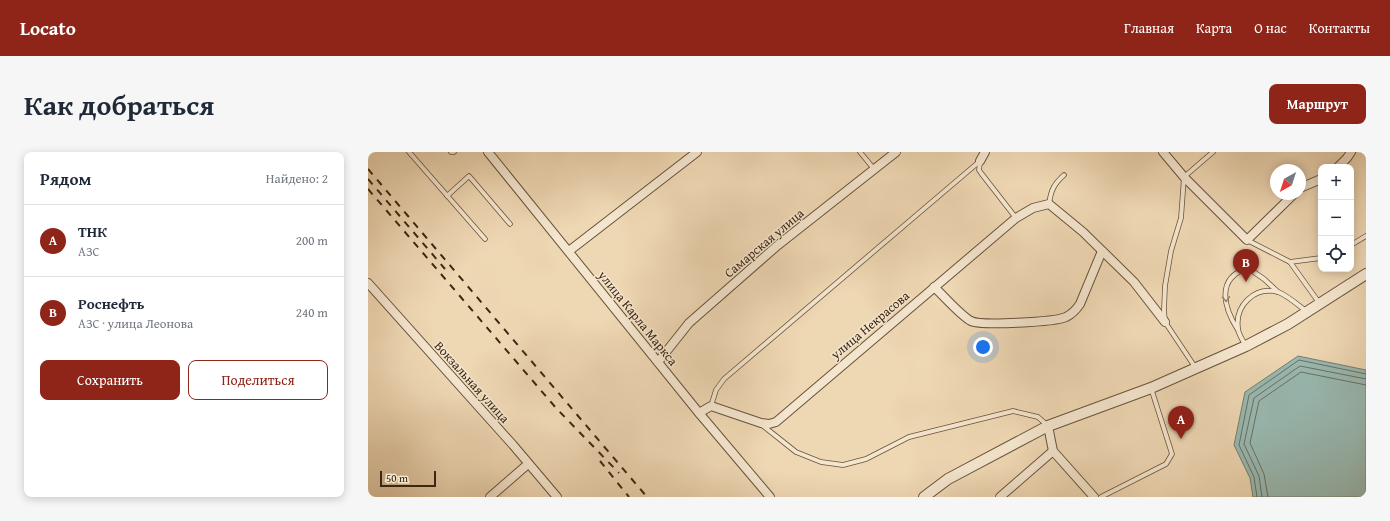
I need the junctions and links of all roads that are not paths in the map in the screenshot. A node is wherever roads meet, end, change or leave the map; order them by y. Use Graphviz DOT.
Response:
graph roads {
  1 [pos="409,152"];
  2 [pos="451,152"];
  3 [pos="454,152"];
  4 [pos="488,152"];
  5 [pos="697,152"];
  6 [pos="860,152"];
  7 [pos="896,152"];
  8 [pos="985,152"];
  9 [pos="1163,152"];
  10 [pos="1213,152"];
  11 [pos="1351,152"];
  12 [pos="980,161"];
  13 [pos="1341,164"];
  14 [pos="874,169"];
  15 [pos="1064,175"];
  16 [pos="1184,177"];
  17 [pos="1318,180"];
  18 [pos="1306,185"];
  19 [pos="447,196"];
  20 [pos="1288,200"];
  21 [pos="1049,204"];
  22 [pos="1016,218"];
  23 [pos="510,224"];
  24 [pos="1366,236"];
  25 [pos="485,239"];
  26 [pos="1248,240"];
  27 [pos="1354,243"];
  28 [pos="569,251"];
  29 [pos="1102,251"];
  30 [pos="1318,258"];
  31 [pos="1290,262"];
  32 [pos="1366,274"];
  33 [pos="368,283"];
  34 [pos="934,287"];
  35 [pos="1278,292"];
  36 [pos="1320,305"];
  37 [pos="1308,312"];
  38 [pos="1165,322"];
  39 [pos="1238,330"];
  40 [pos="1246,346"];
  41 [pos="658,362"];
  42 [pos="1196,368"];
  43 [pos="1151,388"];
  44 [pos="712,406"];
  45 [pos="699,413"];
  46 [pos="761,423"];
  47 [pos="1048,426"];
  48 [pos="1053,451"];
  49 [pos="528,464"];
  50 [pos="490,497"];
  51 [pos="557,497"];
  52 [pos="770,497"];
  53 [pos="924,497"];
  54 [pos="1000,497"];
  55 [pos="1094,497"];
  56 [pos="1101,497"];
  1 -- 19 [label="lane"];
  2 -- 3 [label="lane"];
  4 -- 28 [label="street, улица Карла Маркса"];
  5 -- 28 [label="street"];
  6 -- 14 [label="lane"];
  7 -- 14 [label="street, Самарская улица"];
  8 -- 12 [label="street"];
  9 -- 16 [label="street"];
  10 -- 16 [label="lane"];
  11 -- 13 [label="street"];
  12 -- 22 [label="lane"];
  12 -- 44 [label="lane"];
  14 -- 41 [label="street, Самарская улица"];
  15 -- 21 [label="lane"];
  16 -- 26 [label="street"];
  16 -- 38 [label="lane"];
  17 -- 18 [label="street"];
  19 -- 23 [label="lane"];
  19 -- 25 [label="lane"];
  20 -- 26 [label="street"];
  21 -- 22 [label="street, улица Некрасова"];
  21 -- 29 [label="street"];
  22 -- 34 [label="street, улица Некрасова"];
  24 -- 27 [label="lane"];
  26 -- 31 [label="lane"];
  28 -- 41 [label="street, улица Карла Маркса"];
  29 -- 34 [label="street"];
  29 -- 38 [label="street"];
  30 -- 31 [label="lane"];
  31 -- 36 [label="lane"];
  32 -- 36 [label="street"];
  33 -- 49 [label="street, Вокзальная улица"];
  34 -- 46 [label="street, улица Некрасова"];
  35 -- 37 [label="lane"];
  35 -- 39 [label="lane"];
  35 -- 39 [label="lane, one-way"];
  36 -- 37 [label="street"];
  37 -- 40 [label="street"];
  38 -- 42 [label="lane"];
  39 -- 40 [label="lane"];
  40 -- 42 [label="street"];
  41 -- 45 [label="street, улица Карла Маркса"];
  42 -- 43 [label="street"];
  43 -- 47 [label="street"];
  43 -- 56 [label="lane"];
  44 -- 45 [label="street"];
  44 -- 46 [label="street"];
  45 -- 52 [label="street, улица Карла Маркса"];
  46 -- 47 [label="lane"];
  47 -- 48 [label="street"];
  47 -- 53 [label="street"];
  48 -- 54 [label="street"];
  48 -- 55 [label="street"];
  49 -- 50 [label="street"];
  49 -- 51 [label="street, Вокзальная улица"];
}
